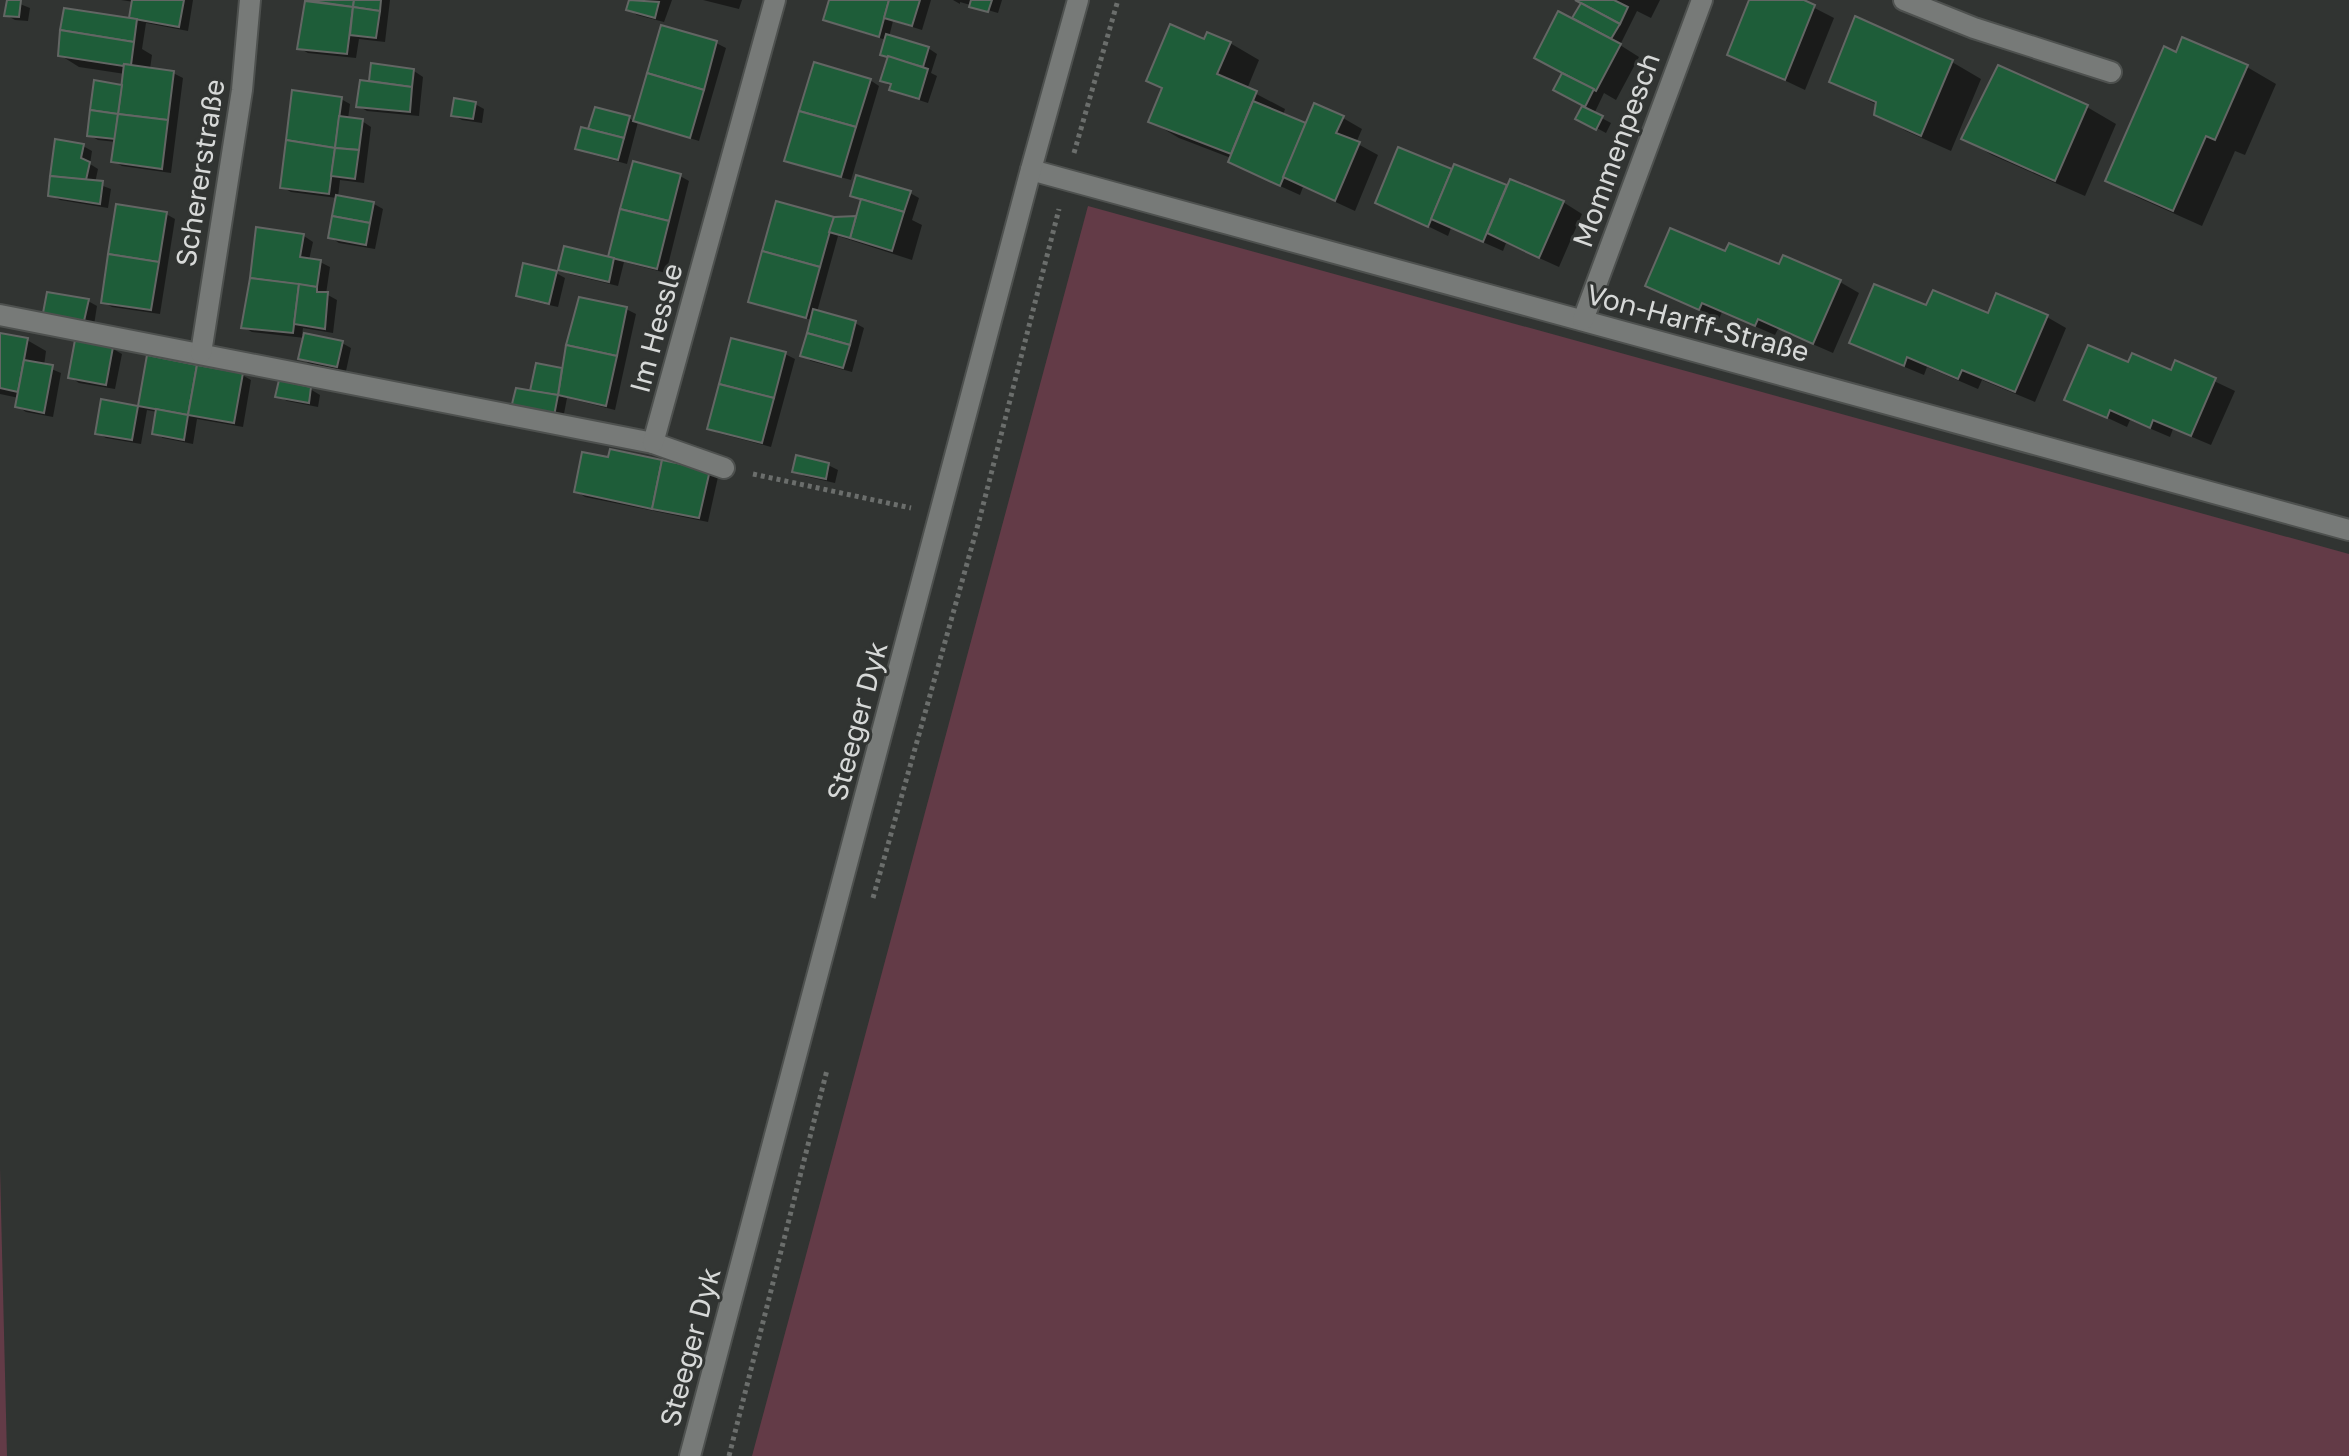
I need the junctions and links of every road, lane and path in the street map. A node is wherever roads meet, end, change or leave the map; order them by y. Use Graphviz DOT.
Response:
graph roads {
  1 [pos="250,0"];
  2 [pos="775,0"];
  3 [pos="1078,0"];
  4 [pos="1118,0"];
  5 [pos="1702,0"];
  6 [pos="1904,0"];
  7 [pos="2111,72"];
  8 [pos="1031,170"];
  9 [pos="1067,179"];
  10 [pos="0,315"];
  11 [pos="1583,320"];
  12 [pos="201,353"];
  13 [pos="653,443"];
  14 [pos="724,468"];
  15 [pos="940,515"];
  16 [pos="979,521"];
  17 [pos="2349,530"];
  18 [pos="872,903"];
  19 [pos="831,1056"];
  20 [pos="690,1456"];
  21 [pos="729,1456"];
  1 -- 12 [label="street, Schererstraße"];
  2 -- 13 [label="street, Im Hessle"];
  3 -- 8 [label="street, Steeger Dyk"];
  4 -- 9 [label="path"];
  5 -- 11 [label="street, Mommenpesch"];
  6 -- 7 [label="street"];
  8 -- 9 [label="street, Von-Harff-Straße"];
  8 -- 15 [label="street, Steeger Dyk"];
  9 -- 11 [label="street, Von-Harff-Straße"];
  9 -- 16 [label="path"];
  10 -- 12 [label="street"];
  11 -- 17 [label="street, Von-Harff-Straße"];
  12 -- 13 [label="street"];
  13 -- 14 [label="street"];
  14 -- 15 [label="path"];
  15 -- 16 [label="path"];
  15 -- 20 [label="street, Steeger Dyk"];
  16 -- 18 [label="path"];
  19 -- 21 [label="path"];
}
